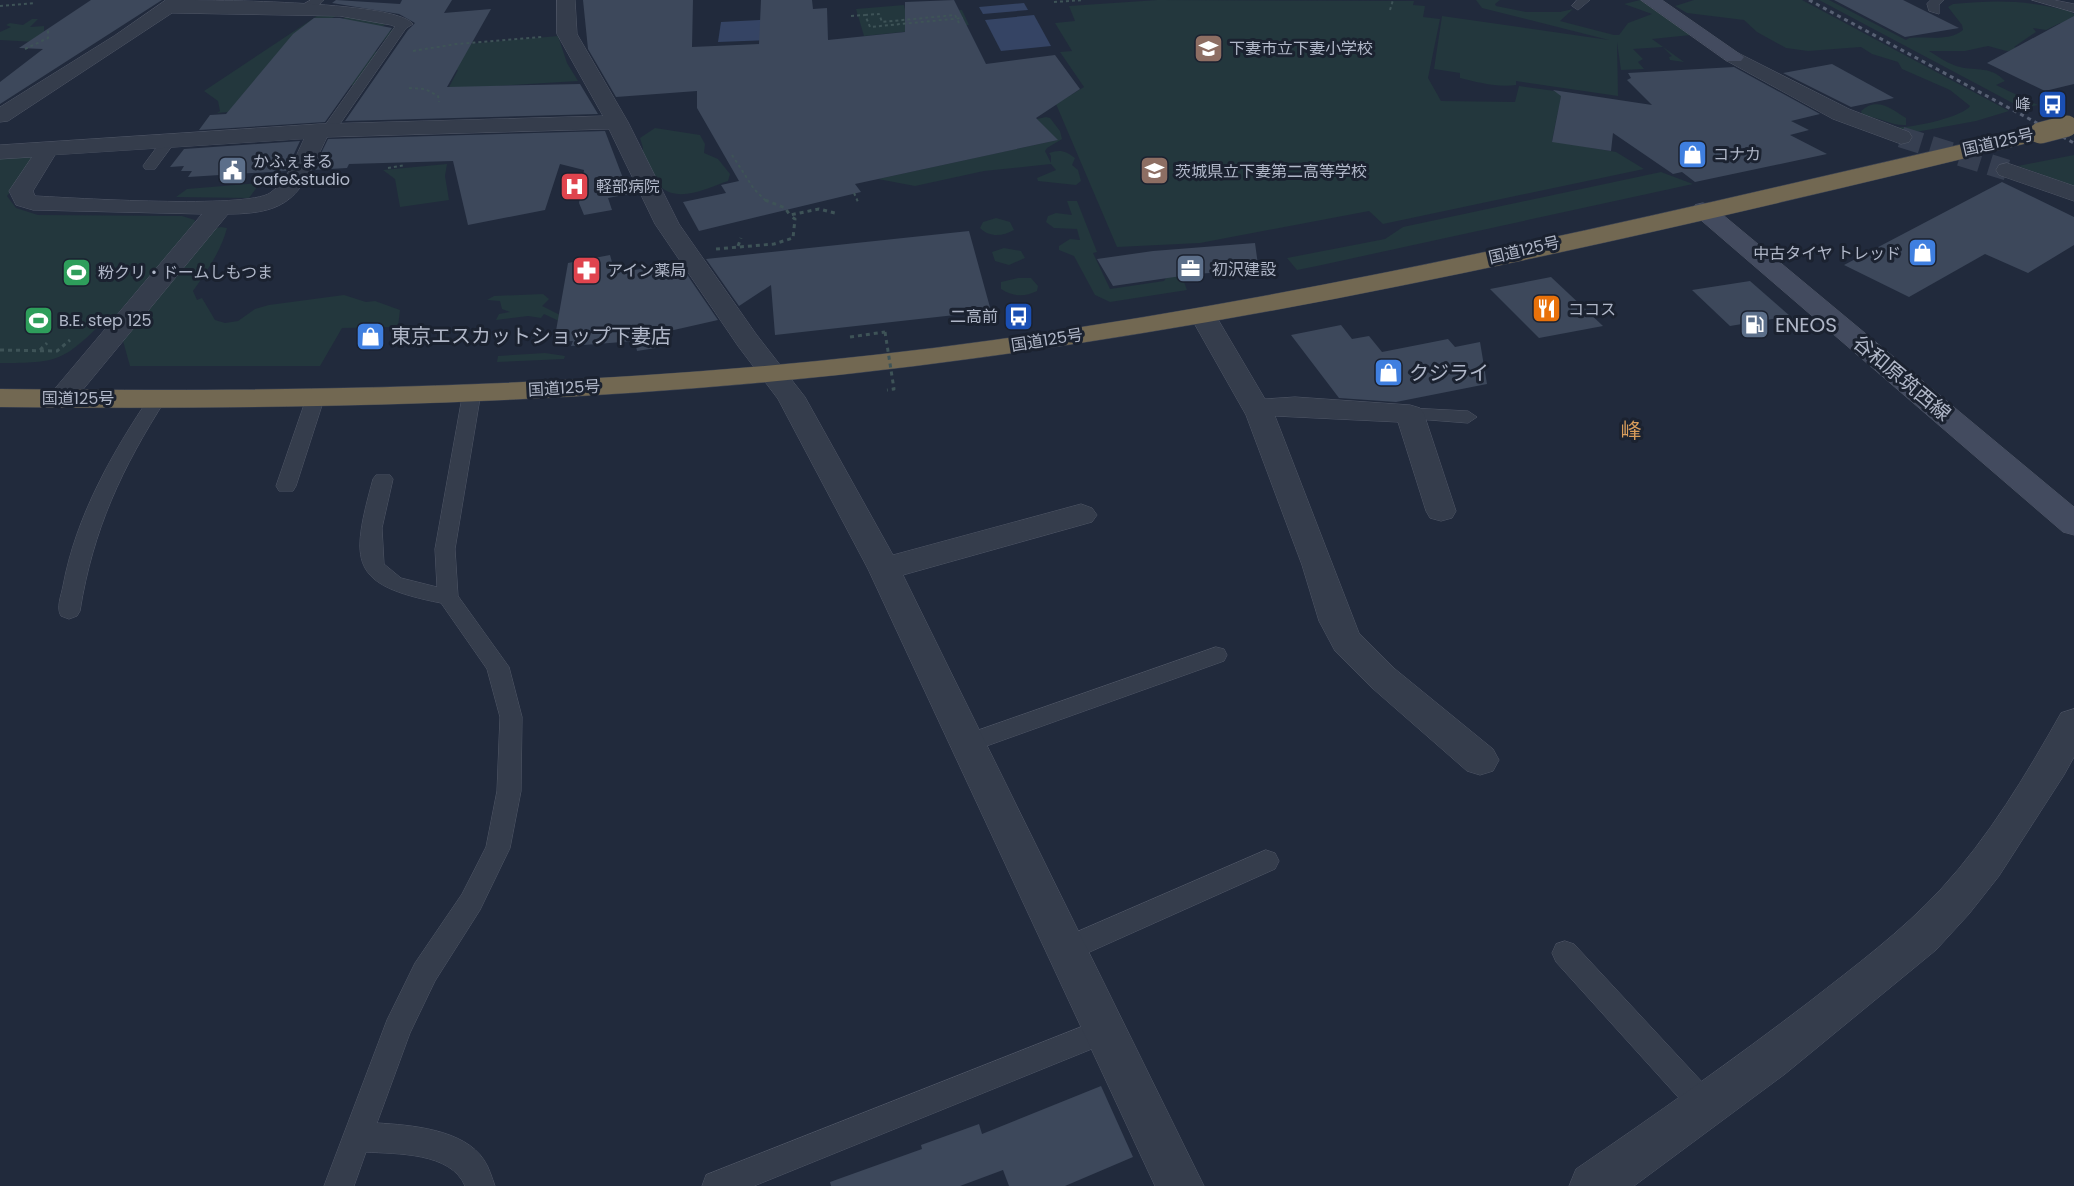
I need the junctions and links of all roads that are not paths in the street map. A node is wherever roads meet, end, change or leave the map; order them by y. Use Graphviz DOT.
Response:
graph roads {
  1 [pos="566,0"];
  2 [pos="1650,0"];
  3 [pos="2038,0"];
  4 [pos="173,4"];
  5 [pos="309,4"];
  6 [pos="2074,8"];
  7 [pos="403,24"];
  8 [pos="1734,57"];
  9 [pos="5,109"];
  10 [pos="617,122"];
  11 [pos="2070,126"];
  12 [pos="324,131"];
  13 [pos="1901,137"];
  14 [pos="170,139"];
  15 [pos="48,149"];
  16 [pos="0,152"];
  17 [pos="150,166"];
  18 [pos="2007,170"];
  19 [pos="2074,194"];
  20 [pos="221,207"];
  21 [pos="1703,210"];
  22 [pos="1203,316"];
  23 [pos="773,373"];
  24 [pos="472,392"];
  25 [pos="0,398"];
  26 [pos="61,398"];
  27 [pos="157,399"];
  28 [pos="315,399"];
  29 [pos="1256,408"];
  30 [pos="1410,414"];
  31 [pos="1468,417"];
  32 [pos="383,479"];
  33 [pos="286,486"];
  34 [pos="1441,511"];
  35 [pos="1081,514"];
  36 [pos="2074,524"];
  37 [pos="884,569"];
  38 [pos="448,597"];
  39 [pos="69,611"];
  40 [pos="1216,655"];
  41 [pos="2074,723"];
  42 [pos="967,744"];
  43 [pos="1480,760"];
  44 [pos="1266,861"];
  45 [pos="1065,950"];
  46 [pos="1565,953"];
  47 [pos="1104,1031"];
  48 [pos="1706,1107"];
  49 [pos="357,1137"];
  50 [pos="339,1186"];
  51 [pos="480,1186"];
  52 [pos="717,1186"];
  53 [pos="1180,1186"];
  54 [pos="1593,1186"];
  1 -- 10 [label="street"];
  2 -- 8 [label="main road"];
  3 -- 6 [label="lane"];
  4 -- 5 [label="street"];
  4 -- 9 [label="street"];
  5 -- 7 [label="street"];
  7 -- 12 [label="lane"];
  8 -- 13 [label="street"];
  10 -- 12 [label="street"];
  10 -- 23 [label="street"];
  11 -- 21 [label="highway, 国道125号, bridge"];
  12 -- 14 [label="street"];
  12 -- 20 [label="street"];
  14 -- 15 [label="street"];
  14 -- 17 [label="lane"];
  15 -- 16 [label="street"];
  15 -- 20 [label="street"];
  18 -- 19 [label="street"];
  20 -- 26 [label="street"];
  21 -- 22 [label="highway, 国道125号"];
  21 -- 36 [label="main road, 谷和原筑西線"];
  22 -- 23 [label="highway, 国道125号"];
  22 -- 29 [label="street"];
  23 -- 24 [label="highway, 国道125号"];
  23 -- 37 [label="street"];
  24 -- 28 [label="highway, 国道125号"];
  24 -- 38 [label="lane"];
  25 -- 26 [label="highway, 国道125号"];
  26 -- 27 [label="highway, 国道125号"];
  27 -- 28 [label="highway, 国道125号"];
  27 -- 39 [label="lane"];
  28 -- 33 [label="lane"];
  29 -- 30 [label="street"];
  29 -- 43 [label="street"];
  30 -- 31 [label="lane"];
  30 -- 34 [label="street"];
  32 -- 38 [label="lane"];
  35 -- 37 [label="street"];
  37 -- 42 [label="street"];
  38 -- 49 [label="lane"];
  40 -- 42 [label="lane"];
  41 -- 48 [label="street"];
  42 -- 45 [label="street"];
  44 -- 45 [label="lane"];
  45 -- 47 [label="street"];
  46 -- 48 [label="lane"];
  47 -- 52 [label="lane"];
  47 -- 53 [label="street"];
  48 -- 54 [label="street"];
  49 -- 50 [label="lane"];
  49 -- 51 [label="lane"];
}
